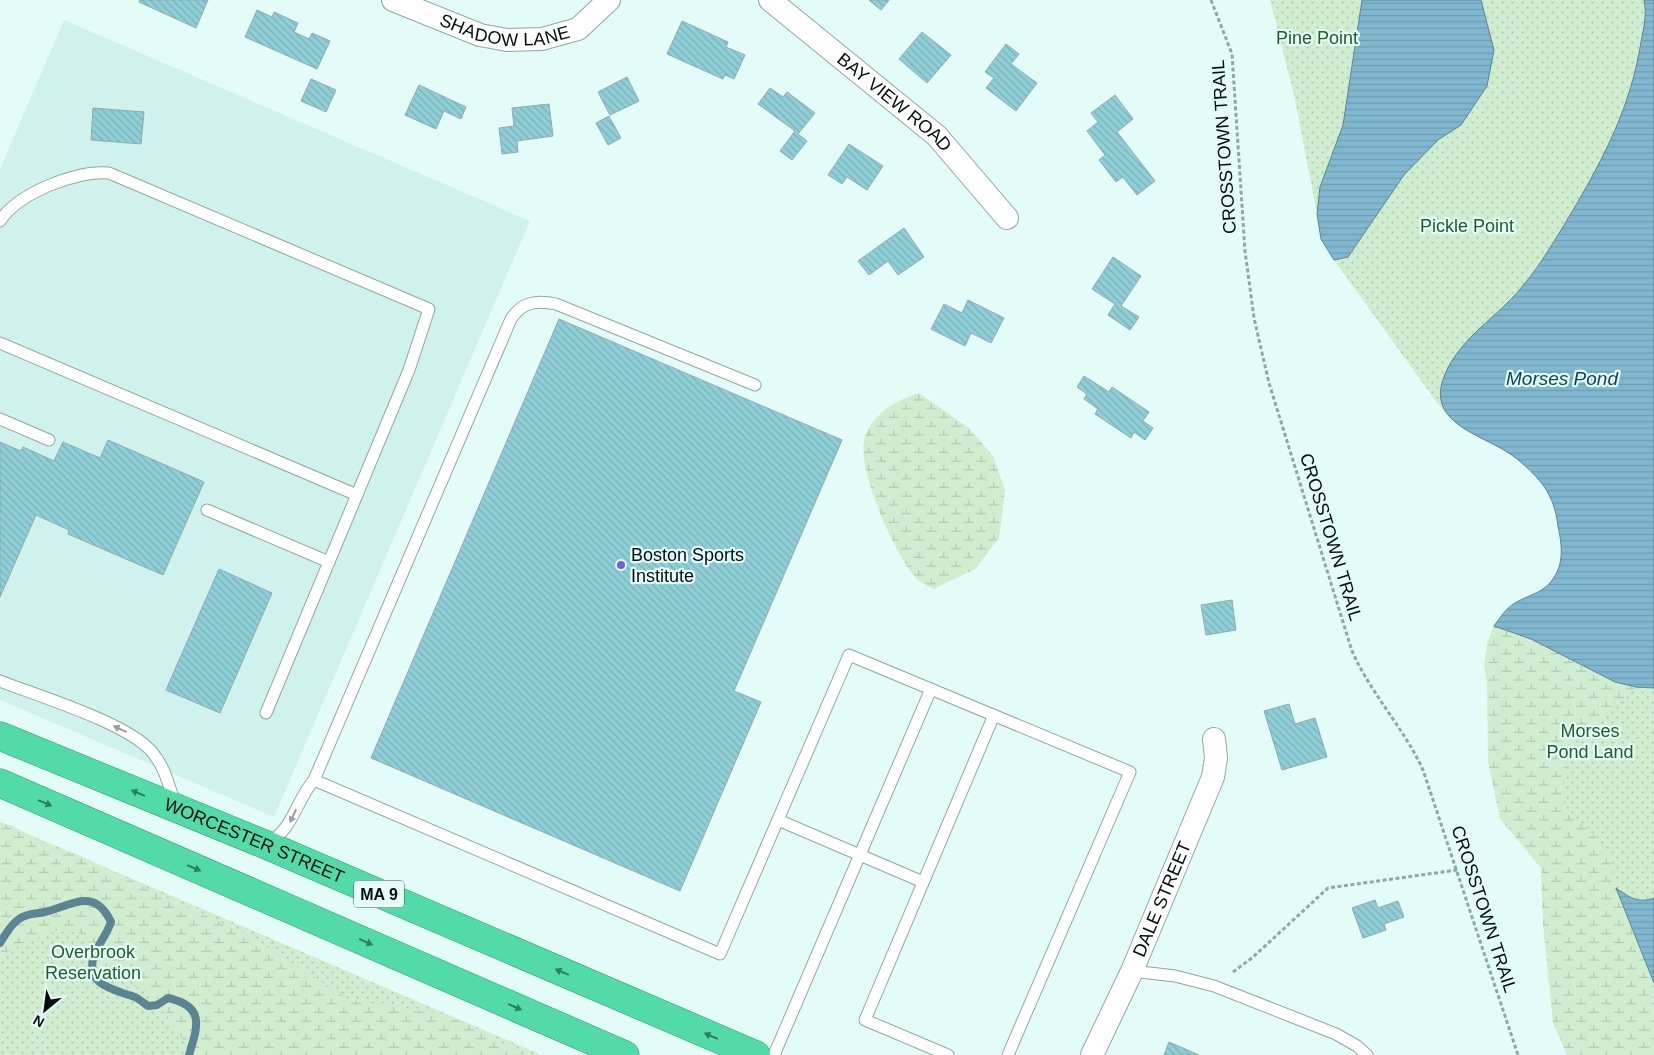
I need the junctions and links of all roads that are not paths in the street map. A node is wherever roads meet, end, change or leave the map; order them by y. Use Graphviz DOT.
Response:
graph roads {
  1 [pos="393,0"];
  2 [pos="609,0"];
  3 [pos="770,0"];
  4 [pos="1007,218"];
  5 [pos="0,220"];
  6 [pos="0,343"];
  7 [pos="755,386"];
  8 [pos="0,419"];
  9 [pos="49,440"];
  10 [pos="357,495"];
  11 [pos="207,510"];
  12 [pos="329,562"];
  13 [pos="0,682"];
  14 [pos="931,689"];
  15 [pos="266,713"];
  16 [pos="994,715"];
  17 [pos="0,736"];
  18 [pos="1214,739"];
  19 [pos="314,780"];
  20 [pos="0,783"];
  21 [pos="176,808"];
  22 [pos="778,820"];
  23 [pos="264,844"];
  24 [pos="860,855"];
  25 [pos="923,882"];
  26 [pos="1132,971"];
  27 [pos="625,1055"];
  28 [pos="756,1055"];
  29 [pos="774,1055"];
  30 [pos="948,1055"];
  31 [pos="1008,1055"];
  32 [pos="1092,1055"];
  33 [pos="1367,1055"];
  1 -- 2 [label="street, SHADOW LANE"];
  3 -- 4 [label="street, BAY VIEW ROAD"];
  5 -- 10 [label="lane"];
  6 -- 10 [label="lane"];
  7 -- 19 [label="lane"];
  8 -- 9 [label="lane"];
  10 -- 12 [label="lane"];
  11 -- 12 [label="lane"];
  12 -- 15 [label="lane"];
  21 -- 13 [label="lane, one-way"];
  14 -- 16 [label="lane"];
  14 -- 22 [label="lane"];
  14 -- 24 [label="lane"];
  16 -- 25 [label="lane"];
  16 -- 31 [label="lane"];
  21 -- 17 [label="highway, WORCESTER STREET / MA 9, one-way"];
  18 -- 26 [label="street, DALE STREET"];
  19 -- 22 [label="lane"];
  19 -- 23 [label="lane, one-way"];
  20 -- 27 [label="highway, one-way"];
  21 -- 23 [label="highway, WORCESTER STREET / MA 9"];
  22 -- 24 [label="lane"];
  28 -- 23 [label="highway, WORCESTER STREET / MA 9, one-way"];
  24 -- 25 [label="lane"];
  24 -- 29 [label="lane"];
  25 -- 30 [label="lane"];
  26 -- 32 [label="street, DALE STREET"];
  26 -- 33 [label="lane"];
}
